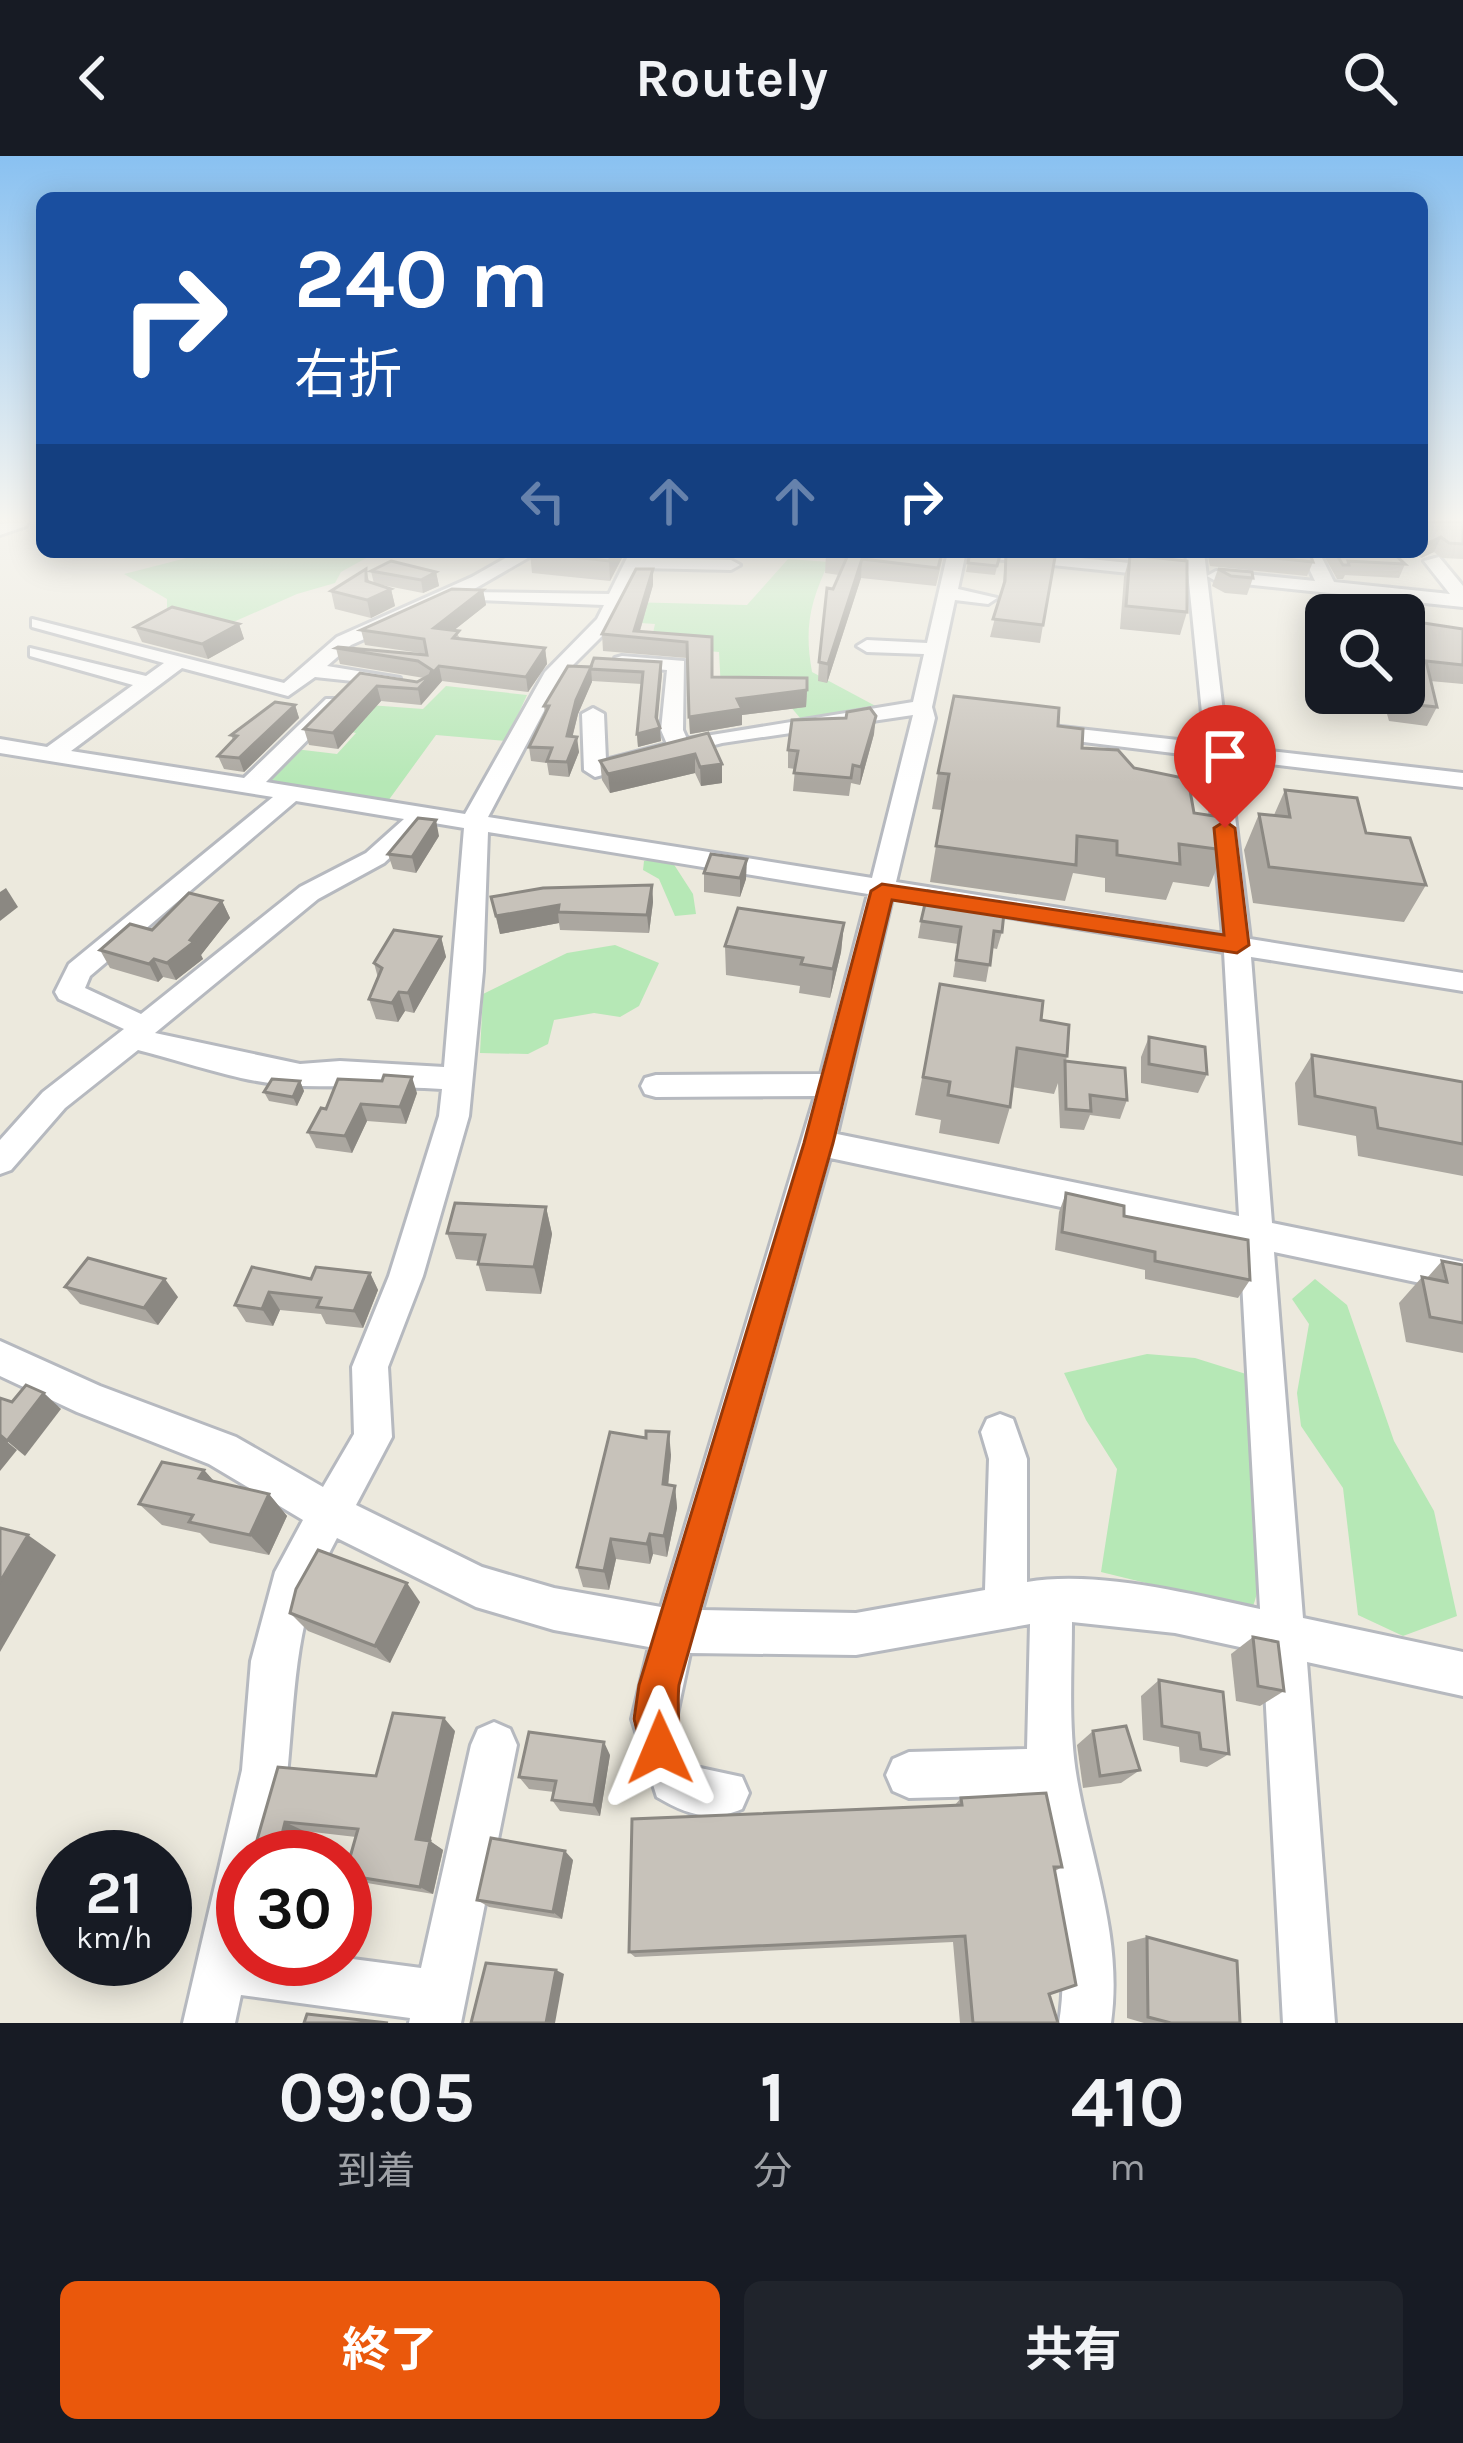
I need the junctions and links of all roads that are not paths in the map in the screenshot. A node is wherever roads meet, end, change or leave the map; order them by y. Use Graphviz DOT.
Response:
graph roads {
  1 [pos="416,609"];
  2 [pos="610,609"];
  3 [pos="944,609"];
  4 [pos="1202,609"];
  5 [pos="39,623"];
  6 [pos="70,632"];
  7 [pos="867,646"];
  8 [pos="935,649"];
  9 [pos="329,650"];
  10 [pos="375,656"];
  11 [pos="569,659"];
  12 [pos="176,662"];
  13 [pos="310,670"];
  14 [pos="358,677"];
  15 [pos="421,686"];
  16 [pos="142,688"];
  17 [pos="166,702"];
  18 [pos="593,714"];
  19 [pos="931,715"];
  20 [pos="836,719"];
  21 [pos="1014,728"];
  22 [pos="679,746"];
  23 [pos="831,747"];
  24 [pos="1216,750"];
  25 [pos="7,753"];
  26 [pos="52,754"];
  27 [pos="1463,780"];
  28 [pos="249,786"];
  29 [pos="292,793"];
  30 [pos="424,814"];
  31 [pos="474,824"];
  32 [pos="882,891"];
  33 [pos="1237,945"];
  34 [pos="1463,982"];
  35 [pos="139,1032"];
  36 [pos="458,1079"];
  37 [pos="833,1085"];
  38 [pos="656,1086"];
  39 [pos="819,1143"];
  40 [pos="0,1161"];
  41 [pos="1256,1235"];
  42 [pos="1463,1277"];
  43 [pos="0,1358"];
  44 [pos="1000,1432"];
  45 [pos="327,1512"];
  46 [pos="1029,1604"];
  47 [pos="678,1631"];
  48 [pos="1285,1637"];
  49 [pos="1463,1674"];
  50 [pos="494,1745"];
  51 [pos="1052,1771"];
  52 [pos="909,1775"];
  53 [pos="726,1793"];
  54 [pos="252,1830"];
  55 [pos="218,1986"];
  56 [pos="318,1986"];
  57 [pos="438,2010"];
  58 [pos="209,2023"];
  59 [pos="1085,2023"];
  60 [pos="1309,2023"];
  1 -- 9 [label="street"];
  2 -- 11 [label="street"];
  3 -- 8 [label="street"];
  4 -- 24 [label="street"];
  5 -- 6 [label="street"];
  6 -- 12 [label="street"];
  6 -- 16 [label="street"];
  7 -- 8 [label="street"];
  8 -- 19 [label="street"];
  9 -- 10 [label="street"];
  9 -- 13 [label="street"];
  11 -- 22 [label="street"];
  11 -- 31 [label="street"];
  12 -- 13 [label="street"];
  12 -- 16 [label="street"];
  13 -- 14 [label="street"];
  14 -- 15 [label="street"];
  14 -- 28 [label="street"];
  16 -- 17 [label="street"];
  16 -- 26 [label="street"];
  18 -- 22 [label="street"];
  19 -- 20 [label="street"];
  19 -- 32 [label="street"];
  20 -- 22 [label="street"];
  20 -- 23 [label="street"];
  21 -- 24 [label="street"];
  24 -- 27 [label="street"];
  24 -- 33 [label="street"];
  25 -- 26 [label="street"];
  26 -- 28 [label="street"];
  28 -- 29 [label="street"];
  29 -- 30 [label="street"];
  29 -- 35 [label="street"];
  30 -- 31 [label="street"];
  30 -- 35 [label="street"];
  31 -- 32 [label="street"];
  31 -- 36 [label="street"];
  32 -- 33 [label="street"];
  32 -- 37 [label="street"];
  33 -- 34 [label="street"];
  33 -- 41 [label="street"];
  35 -- 36 [label="street"];
  35 -- 40 [label="street"];
  36 -- 45 [label="street"];
  37 -- 38 [label="street"];
  37 -- 39 [label="street"];
  39 -- 41 [label="street"];
  39 -- 47 [label="street"];
  41 -- 42 [label="street"];
  41 -- 48 [label="street"];
  43 -- 45 [label="street"];
  44 -- 46 [label="street"];
  45 -- 47 [label="street"];
  45 -- 54 [label="street"];
  46 -- 47 [label="street"];
  46 -- 48 [label="street"];
  46 -- 51 [label="street"];
  47 -- 53 [label="street"];
  48 -- 49 [label="street"];
  48 -- 60 [label="street"];
  50 -- 57 [label="street"];
  51 -- 52 [label="street"];
  51 -- 59 [label="street"];
  55 -- 58 [label="street"];
  56 -- 57 [label="street"];
}
